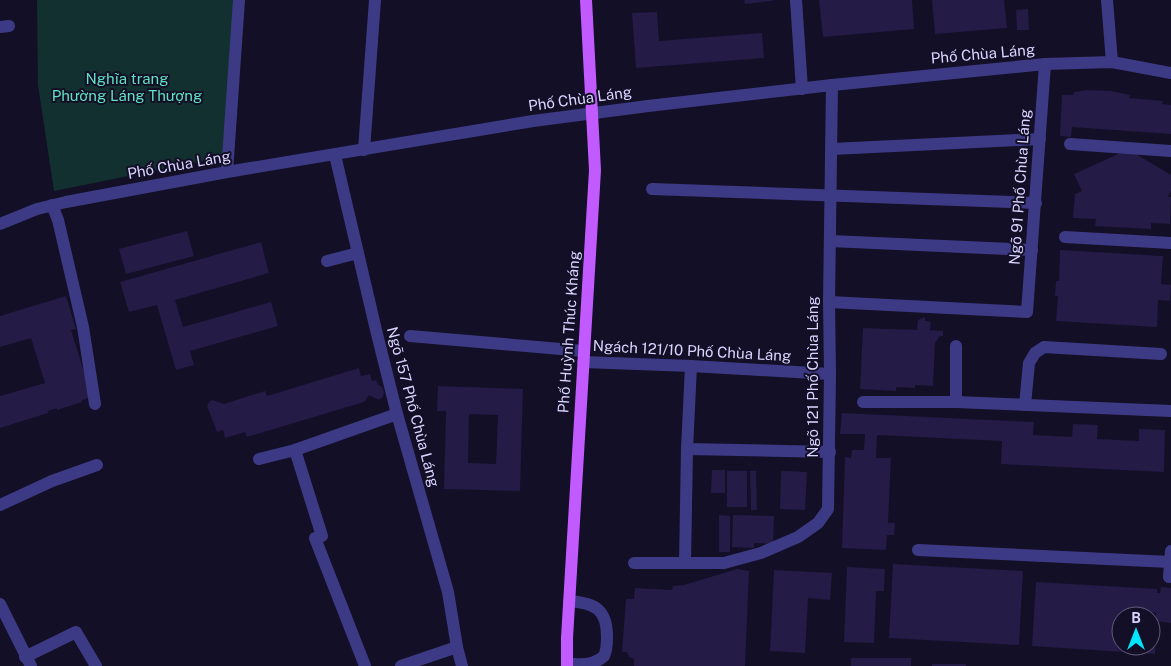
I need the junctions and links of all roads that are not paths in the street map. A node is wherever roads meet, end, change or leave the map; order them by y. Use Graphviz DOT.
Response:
graph roads {
  1 [pos="239,0"];
  2 [pos="375,0"];
  3 [pos="586,0"];
  4 [pos="796,0"];
  5 [pos="1107,0"];
  6 [pos="1112,62"];
  7 [pos="1045,64"];
  8 [pos="1171,73"];
  9 [pos="832,85"];
  10 [pos="802,89"];
  11 [pos="592,114"];
  12 [pos="1040,139"];
  13 [pos="1070,144"];
  14 [pos="832,148"];
  15 [pos="364,150"];
  16 [pos="1171,151"];
  17 [pos="335,155"];
  18 [pos="227,172"];
  19 [pos="652,189"];
  20 [pos="831,196"];
  21 [pos="1036,204"];
  22 [pos="52,205"];
  23 [pos="0,224"];
  24 [pos="1066,237"];
  25 [pos="830,241"];
  26 [pos="1171,243"];
  27 [pos="1032,250"];
  28 [pos="358,253"];
  29 [pos="328,261"];
  30 [pos="829,302"];
  31 [pos="410,336"];
  32 [pos="956,346"];
  33 [pos="1161,354"];
  34 [pos="583,357"];
  35 [pos="691,366"];
  36 [pos="830,374"];
  37 [pos="863,402"];
  38 [pos="956,402"];
  39 [pos="95,404"];
  40 [pos="1025,405"];
  41 [pos="1171,411"];
  42 [pos="397,414"];
  43 [pos="295,450"];
  44 [pos="687,450"];
  45 [pos="830,452"];
  46 [pos="259,460"];
  47 [pos="97,465"];
  48 [pos="0,504"];
  49 [pos="918,550"];
  50 [pos="1170,557"];
  51 [pos="634,563"];
  52 [pos="685,563"];
  53 [pos="1169,578"];
  54 [pos="569,602"];
  55 [pos="0,604"];
  56 [pos="457,647"];
  57 [pos="28,661"];
  58 [pos="568,665"];
  59 [pos="96,666"];
  60 [pos="365,666"];
  61 [pos="401,666"];
  62 [pos="462,666"];
  1 -- 18 [label="street"];
  2 -- 15 [label="street"];
  3 -- 11 [label="main road, Phố Huỳnh Thúc Kháng"];
  4 -- 10 [label="street"];
  5 -- 6 [label="street"];
  6 -- 7 [label="street, Phố Chùa Láng"];
  6 -- 8 [label="street, Phố Chùa Láng"];
  7 -- 9 [label="street, Phố Chùa Láng"];
  7 -- 12 [label="street, Ngõ 91 Phố Chùa Láng"];
  9 -- 10 [label="street, Phố Chùa Láng"];
  9 -- 14 [label="street, Ngõ 121 Phố Chùa Láng"];
  10 -- 11 [label="street, Phố Chùa Láng"];
  11 -- 15 [label="street, Phố Chùa Láng"];
  11 -- 34 [label="main road, Phố Huỳnh Thúc Kháng"];
  12 -- 14 [label="street"];
  12 -- 21 [label="street, Ngõ 91 Phố Chùa Láng"];
  13 -- 16 [label="street"];
  14 -- 20 [label="street, Ngõ 121 Phố Chùa Láng"];
  15 -- 17 [label="street, Phố Chùa Láng"];
  17 -- 18 [label="street, Phố Chùa Láng"];
  17 -- 28 [label="street, Ngõ 157 Phố Chùa Láng"];
  18 -- 22 [label="street, Phố Chùa Láng"];
  19 -- 20 [label="street"];
  20 -- 21 [label="street"];
  20 -- 25 [label="street, Ngõ 121 Phố Chùa Láng"];
  21 -- 27 [label="street, Ngõ 91 Phố Chùa Láng"];
  22 -- 23 [label="street, Phố Chùa Láng"];
  22 -- 39 [label="street"];
  24 -- 26 [label="street"];
  25 -- 27 [label="street"];
  25 -- 30 [label="street, Ngõ 121 Phố Chùa Láng"];
  27 -- 30 [label="street, Ngõ 91 Phố Chùa Láng"];
  28 -- 29 [label="street"];
  28 -- 42 [label="street, Ngõ 157 Phố Chùa Láng"];
  30 -- 36 [label="street, Ngõ 121 Phố Chùa Láng"];
  31 -- 34 [label="street, Ngách 121/10 Phố Chùa Láng"];
  32 -- 38 [label="street"];
  33 -- 40 [label="street"];
  34 -- 35 [label="street, Ngách 121/10 Phố Chùa Láng"];
  34 -- 54 [label="main road, Phố Huỳnh Thúc Kháng"];
  35 -- 36 [label="street, Ngách 121/10 Phố Chùa Láng"];
  35 -- 44 [label="street"];
  36 -- 45 [label="street, Ngõ 121 Phố Chùa Láng"];
  37 -- 38 [label="street"];
  38 -- 40 [label="street"];
  40 -- 41 [label="street"];
  42 -- 43 [label="street"];
  42 -- 56 [label="street, Ngõ 157 Phố Chùa Láng"];
  43 -- 46 [label="street"];
  43 -- 60 [label="street"];
  44 -- 45 [label="street"];
  44 -- 52 [label="street"];
  45 -- 52 [label="street, Ngõ 121 Phố Chùa Láng"];
  47 -- 48 [label="street"];
  49 -- 50 [label="street"];
  50 -- 53 [label="street"];
  51 -- 52 [label="street, Ngõ 121 Phố Chùa Láng"];
  54 -- 58 [label="main road, Phố Huỳnh Thúc Kháng"];
  54 -- 58 [label="street"];
  55 -- 57 [label="street"];
  56 -- 61 [label="street"];
  56 -- 62 [label="street, Ngõ 157 Phố Chùa Láng"];
  57 -- 59 [label="street"];
}
